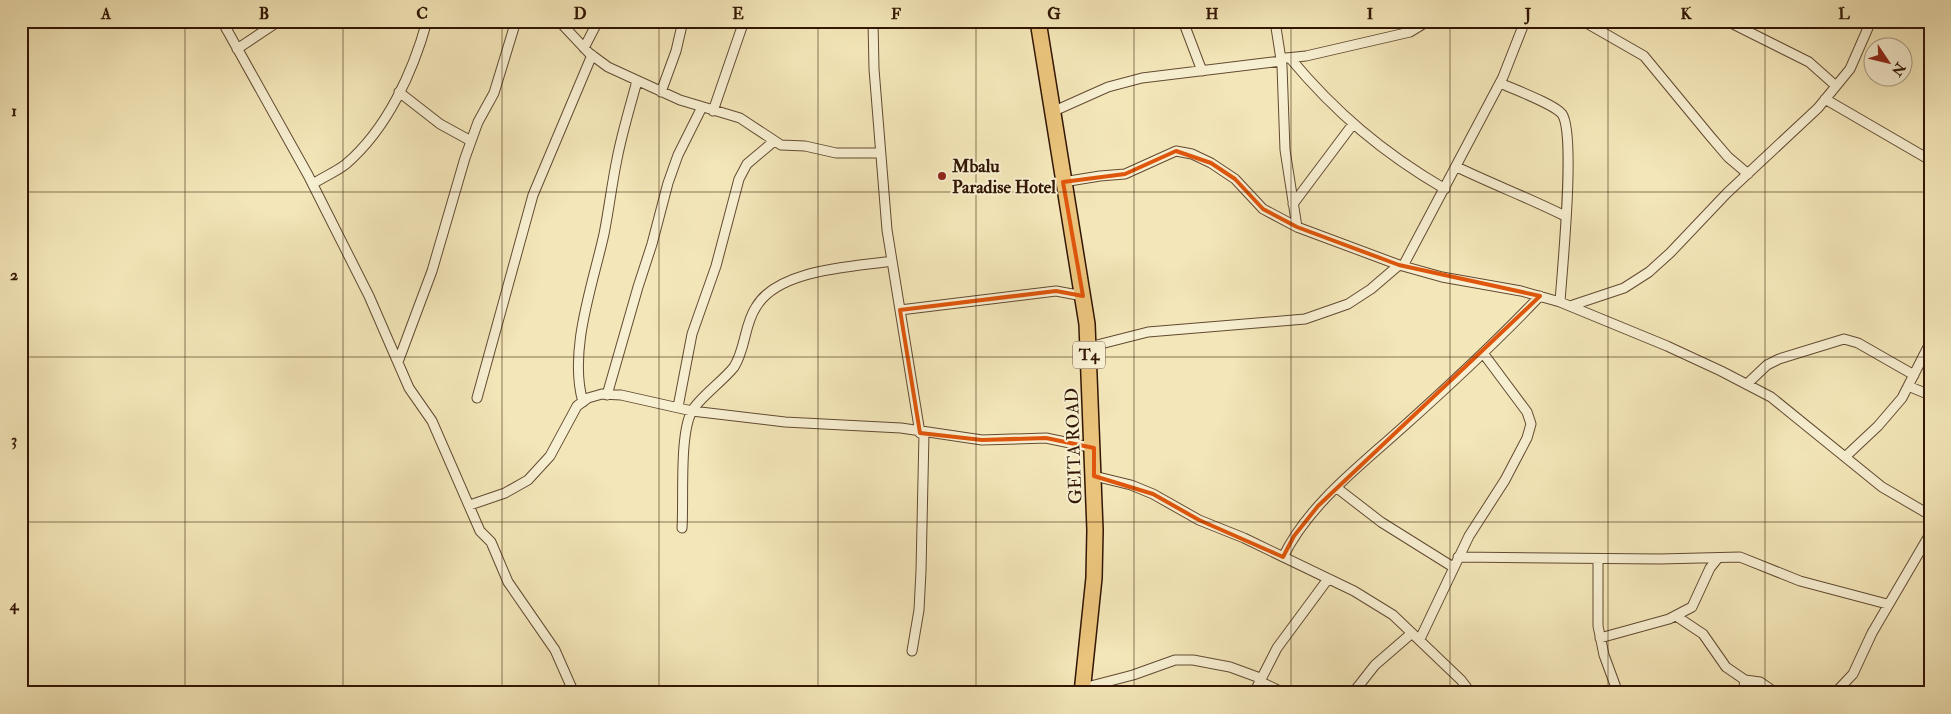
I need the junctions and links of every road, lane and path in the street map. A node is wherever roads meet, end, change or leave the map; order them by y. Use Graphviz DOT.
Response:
graph roads {
  1 [pos="222,21"];
  2 [pos="279,21"];
  3 [pos="427,21"];
  4 [pos="516,21"];
  5 [pos="559,21"];
  6 [pos="598,21"];
  7 [pos="682,21"];
  8 [pos="744,21"];
  9 [pos="873,21"];
  10 [pos="1038,21"];
  11 [pos="1183,21"];
  12 [pos="1275,21"];
  13 [pos="1428,21"];
  14 [pos="1525,21"];
  15 [pos="1583,21"];
  16 [pos="1727,21"];
  17 [pos="1869,22"];
  18 [pos="584,48"];
  19 [pos="237,50"];
  20 [pos="592,55"];
  21 [pos="1284,59"];
  22 [pos="1202,71"];
  23 [pos="637,81"];
  24 [pos="1500,83"];
  25 [pos="1836,86"];
  26 [pos="398,92"];
  27 [pos="661,92"];
  28 [pos="1825,100"];
  29 [pos="702,107"];
  30 [pos="713,111"];
  31 [pos="1052,112"];
  32 [pos="1353,124"];
  33 [pos="471,141"];
  34 [pos="773,142"];
  35 [pos="880,153"];
  36 [pos="1930,160"];
  37 [pos="1456,167"];
  38 [pos="1748,174"];
  39 [pos="1063,182"];
  40 [pos="312,184"];
  41 [pos="1445,189"];
  42 [pos="1293,204"];
  43 [pos="1565,216"];
  44 [pos="1297,227"];
  45 [pos="892,260"];
  46 [pos="1401,266"];
  47 [pos="1083,296"];
  48 [pos="1540,296"];
  49 [pos="1560,302"];
  50 [pos="1570,306"];
  51 [pos="900,310"];
  52 [pos="1930,343"];
  53 [pos="1088,347"];
  54 [pos="1483,353"];
  55 [pos="398,362"];
  56 [pos="1914,375"];
  57 [pos="1747,384"];
  58 [pos="1908,386"];
  59 [pos="607,395"];
  60 [pos="1930,395"];
  61 [pos="477,398"];
  62 [pos="583,402"];
  63 [pos="678,407"];
  64 [pos="692,411"];
  65 [pos="922,433"];
  66 [pos="1094,448"];
  67 [pos="1845,457"];
  68 [pos="1094,476"];
  69 [pos="1337,488"];
  70 [pos="470,505"];
  71 [pos="1930,515"];
  72 [pos="682,528"];
  73 [pos="1930,534"];
  74 [pos="1283,557"];
  75 [pos="1458,557"];
  76 [pos="1718,558"];
  77 [pos="1598,559"];
  78 [pos="1453,567"];
  79 [pos="1328,579"];
  80 [pos="1887,604"];
  81 [pos="1676,616"];
  82 [pos="1412,633"];
  83 [pos="1600,638"];
  84 [pos="1420,639"];
  85 [pos="912,651"];
  86 [pos="1260,680"];
  87 [pos="1745,680"];
  88 [pos="1083,691"];
  89 [pos="574,693"];
  90 [pos="1254,693"];
  91 [pos="1284,693"];
  92 [pos="1353,693"];
  93 [pos="1471,693"];
  94 [pos="1618,693"];
  95 [pos="1743,693"];
  96 [pos="1776,693"];
  97 [pos="1835,693"];
  1 -- 19 [label="street"];
  2 -- 19 [label="street"];
  3 -- 26 [label="street"];
  4 -- 33 [label="street"];
  5 -- 18 [label="street"];
  6 -- 18 [label="street"];
  7 -- 27 [label="street"];
  8 -- 30 [label="street"];
  9 -- 35 [label="street"];
  10 -- 31 [label="highway, GEITA ROAD / T4"];
  11 -- 22 [label="street"];
  12 -- 21 [label="street"];
  13 -- 21 [label="street"];
  14 -- 24 [label="street"];
  15 -- 38 [label="street"];
  16 -- 25 [label="street"];
  17 -- 25 [label="street"];
  18 -- 20 [label="street"];
  19 -- 40 [label="street"];
  20 -- 23 [label="street"];
  20 -- 61 [label="street"];
  21 -- 22 [label="street"];
  21 -- 32 [label="street"];
  21 -- 42 [label="street"];
  22 -- 31 [label="street"];
  23 -- 27 [label="street"];
  23 -- 62 [label="street"];
  24 -- 37 [label="street"];
  24 -- 43 [label="street"];
  25 -- 28 [label="street"];
  26 -- 33 [label="street"];
  26 -- 40 [label="street"];
  27 -- 29 [label="street"];
  28 -- 36 [label="street"];
  28 -- 38 [label="street"];
  29 -- 30 [label="street"];
  29 -- 59 [label="street"];
  30 -- 34 [label="street"];
  31 -- 39 [label="highway, GEITA ROAD / T4"];
  32 -- 41 [label="street"];
  32 -- 42 [label="street"];
  33 -- 55 [label="street"];
  34 -- 35 [label="street"];
  34 -- 63 [label="street"];
  35 -- 45 [label="street"];
  37 -- 41 [label="street"];
  37 -- 43 [label="street"];
  38 -- 50 [label="street"];
  39 -- 44 [label="street"];
  39 -- 47 [label="highway, GEITA ROAD / T4"];
  40 -- 55 [label="street"];
  41 -- 46 [label="street"];
  42 -- 44 [label="street"];
  43 -- 49 [label="street"];
  44 -- 46 [label="street"];
  45 -- 51 [label="street"];
  45 -- 64 [label="street"];
  46 -- 48 [label="street"];
  46 -- 53 [label="street"];
  47 -- 51 [label="street"];
  47 -- 53 [label="highway, GEITA ROAD / T4"];
  48 -- 49 [label="street"];
  48 -- 54 [label="street"];
  49 -- 50 [label="street"];
  50 -- 57 [label="street"];
  51 -- 65 [label="street"];
  52 -- 56 [label="street"];
  53 -- 66 [label="highway, GEITA ROAD / T4"];
  54 -- 69 [label="street"];
  54 -- 75 [label="street"];
  55 -- 70 [label="street"];
  56 -- 57 [label="street"];
  56 -- 58 [label="street"];
  57 -- 67 [label="street"];
  58 -- 60 [label="street"];
  58 -- 67 [label="street"];
  59 -- 62 [label="street"];
  59 -- 63 [label="street"];
  62 -- 70 [label="street"];
  63 -- 64 [label="street"];
  64 -- 65 [label="street"];
  64 -- 72 [label="street"];
  65 -- 66 [label="street"];
  65 -- 85 [label="street"];
  66 -- 68 [label="highway, GEITA ROAD / T4"];
  67 -- 71 [label="street"];
  68 -- 74 [label="street"];
  68 -- 88 [label="highway, GEITA ROAD / T4"];
  69 -- 74 [label="street"];
  69 -- 78 [label="street"];
  70 -- 89 [label="street"];
  73 -- 80 [label="street"];
  74 -- 79 [label="street"];
  75 -- 77 [label="street"];
  75 -- 78 [label="street"];
  76 -- 77 [label="street"];
  76 -- 80 [label="street"];
  76 -- 81 [label="street"];
  77 -- 83 [label="street"];
  78 -- 84 [label="street"];
  79 -- 82 [label="street"];
  79 -- 86 [label="street"];
  80 -- 97 [label="street"];
  81 -- 83 [label="street"];
  81 -- 87 [label="street"];
  82 -- 84 [label="street"];
  82 -- 92 [label="street"];
  83 -- 94 [label="street"];
  84 -- 93 [label="street"];
  86 -- 88 [label="street"];
  86 -- 90 [label="street"];
  86 -- 91 [label="street"];
  87 -- 95 [label="street"];
  87 -- 96 [label="street"];
}
